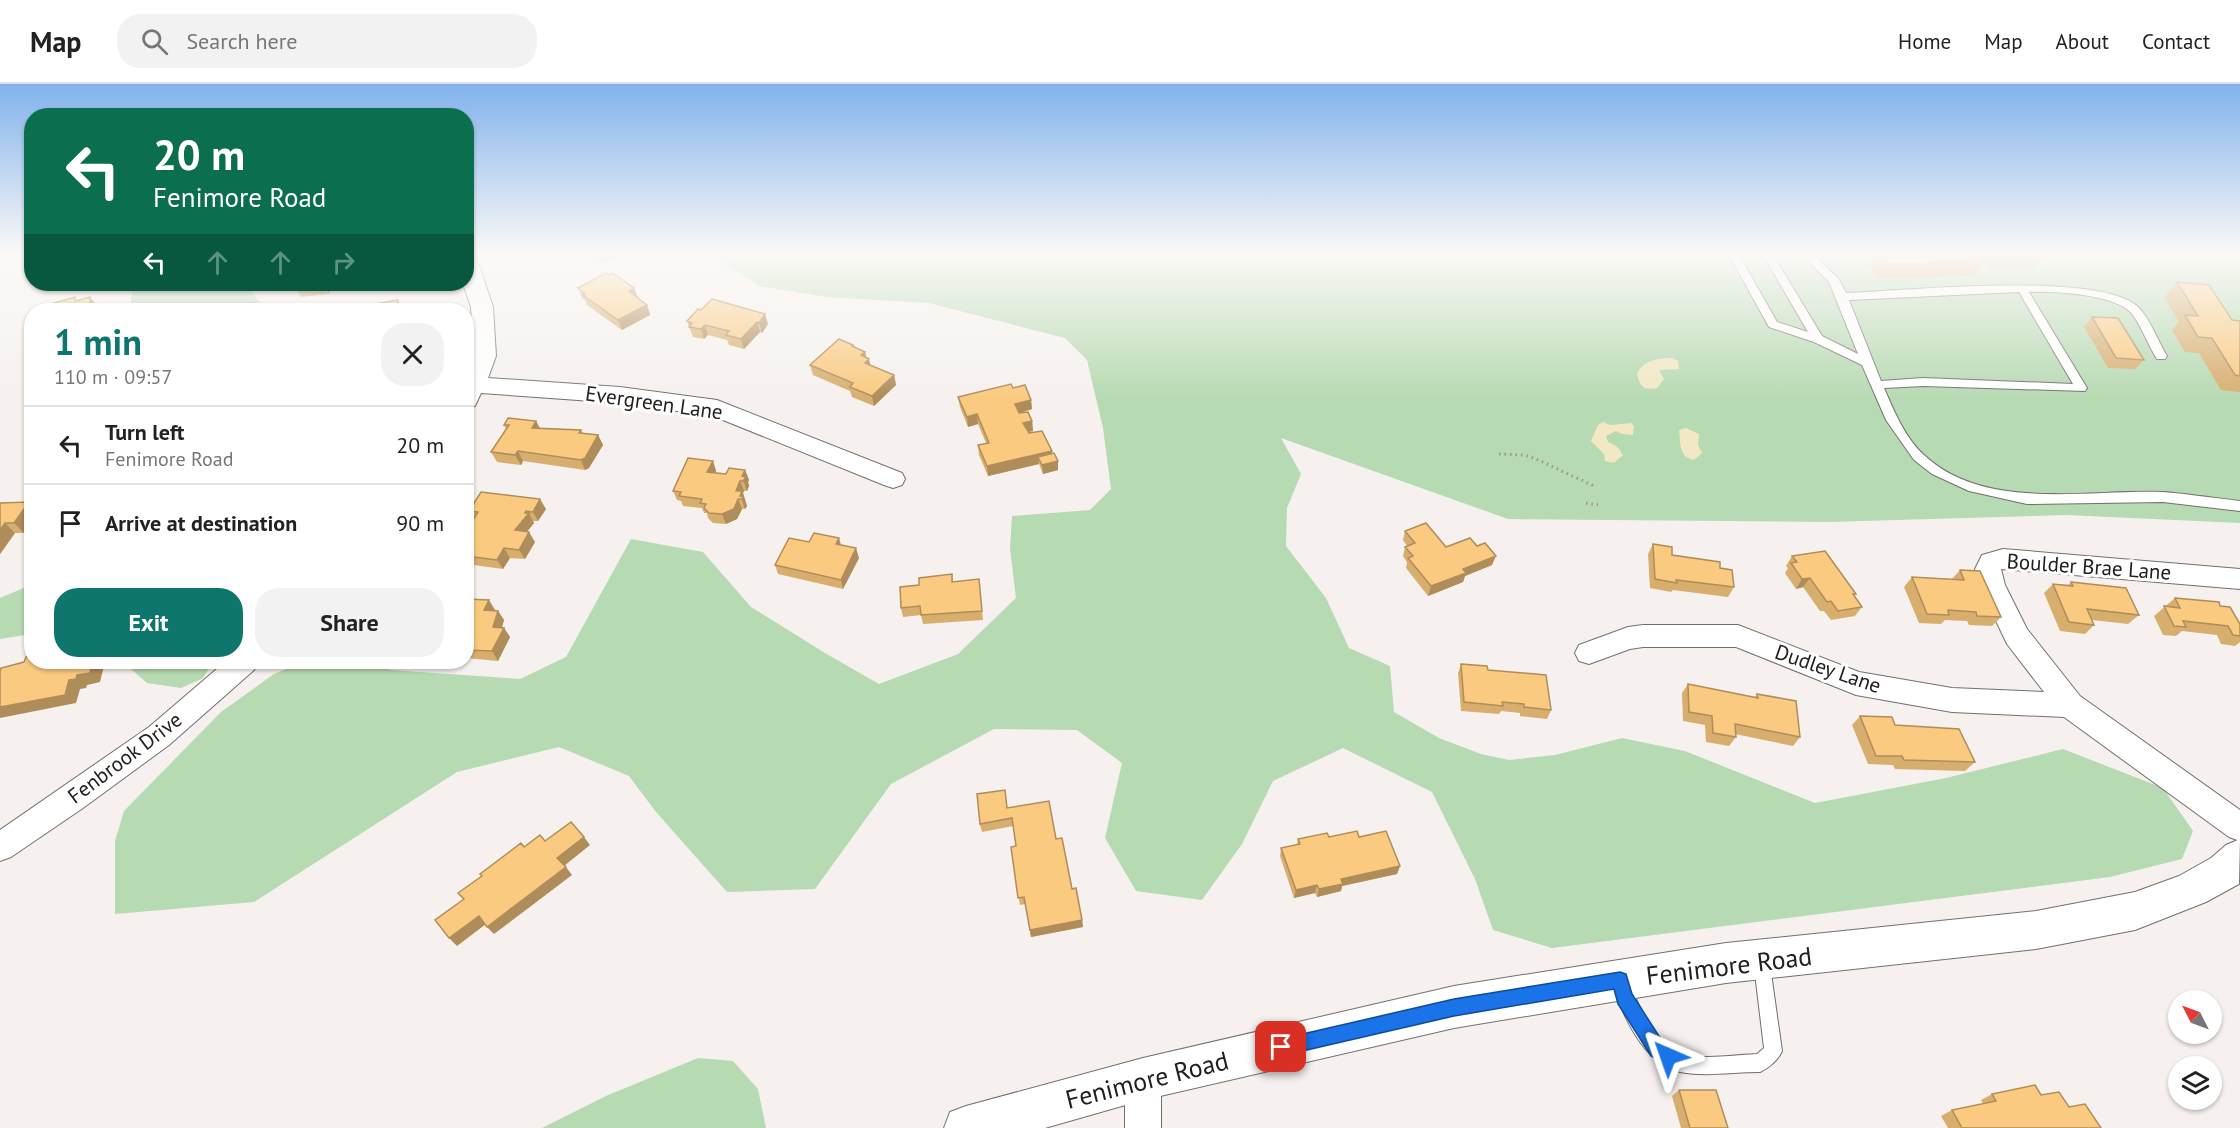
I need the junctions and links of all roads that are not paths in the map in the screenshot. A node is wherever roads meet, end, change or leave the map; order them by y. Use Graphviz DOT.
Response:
graph roads {
  1 [pos="480,302"];
  2 [pos="1760,302"];
  3 [pos="1796,302"];
  4 [pos="1845,302"];
  5 [pos="2030,302"];
  6 [pos="2118,302"];
  7 [pos="1818,339"];
  8 [pos="2161,356"];
  9 [pos="1867,363"];
  10 [pos="1876,385"];
  11 [pos="474,386"];
  12 [pos="474,393"];
  13 [pos="893,479"];
  14 [pos="2240,506"];
  15 [pos="2240,579"];
  16 [pos="1589,653"];
  17 [pos="236,669"];
  18 [pos="2070,705"];
  19 [pos="2240,827"];
  20 [pos="0,847"];
  21 [pos="2235,870"];
  22 [pos="1758,960"];
  23 [pos="1620,980"];
  24 [pos="1143,1079"];
  25 [pos="966,1128"];
  26 [pos="1143,1128"];
  1 -- 11 [label="street"];
  2 -- 7 [label="lane"];
  3 -- 7 [label="lane"];
  4 -- 9 [label="lane"];
  5 -- 10 [label="lane"];
  6 -- 8 [label="lane"];
  7 -- 9 [label="lane"];
  9 -- 10 [label="lane"];
  10 -- 14 [label="lane"];
  12 -- 13 [label="street, Evergreen Lane"];
  15 -- 18 [label="street, Boulder Brae Lane"];
  16 -- 18 [label="street, Dudley Lane"];
  17 -- 20 [label="street, Fenbrook Drive"];
  18 -- 19 [label="street, Boulder Brae Lane"];
  21 -- 22 [label="street, Fenimore Road"];
  22 -- 23 [label="street, Fenimore Road"];
  22 -- 23 [label="lane"];
  23 -- 24 [label="street, Fenimore Road"];
  24 -- 25 [label="street, Fenimore Road"];
  24 -- 26 [label="street"];
}
